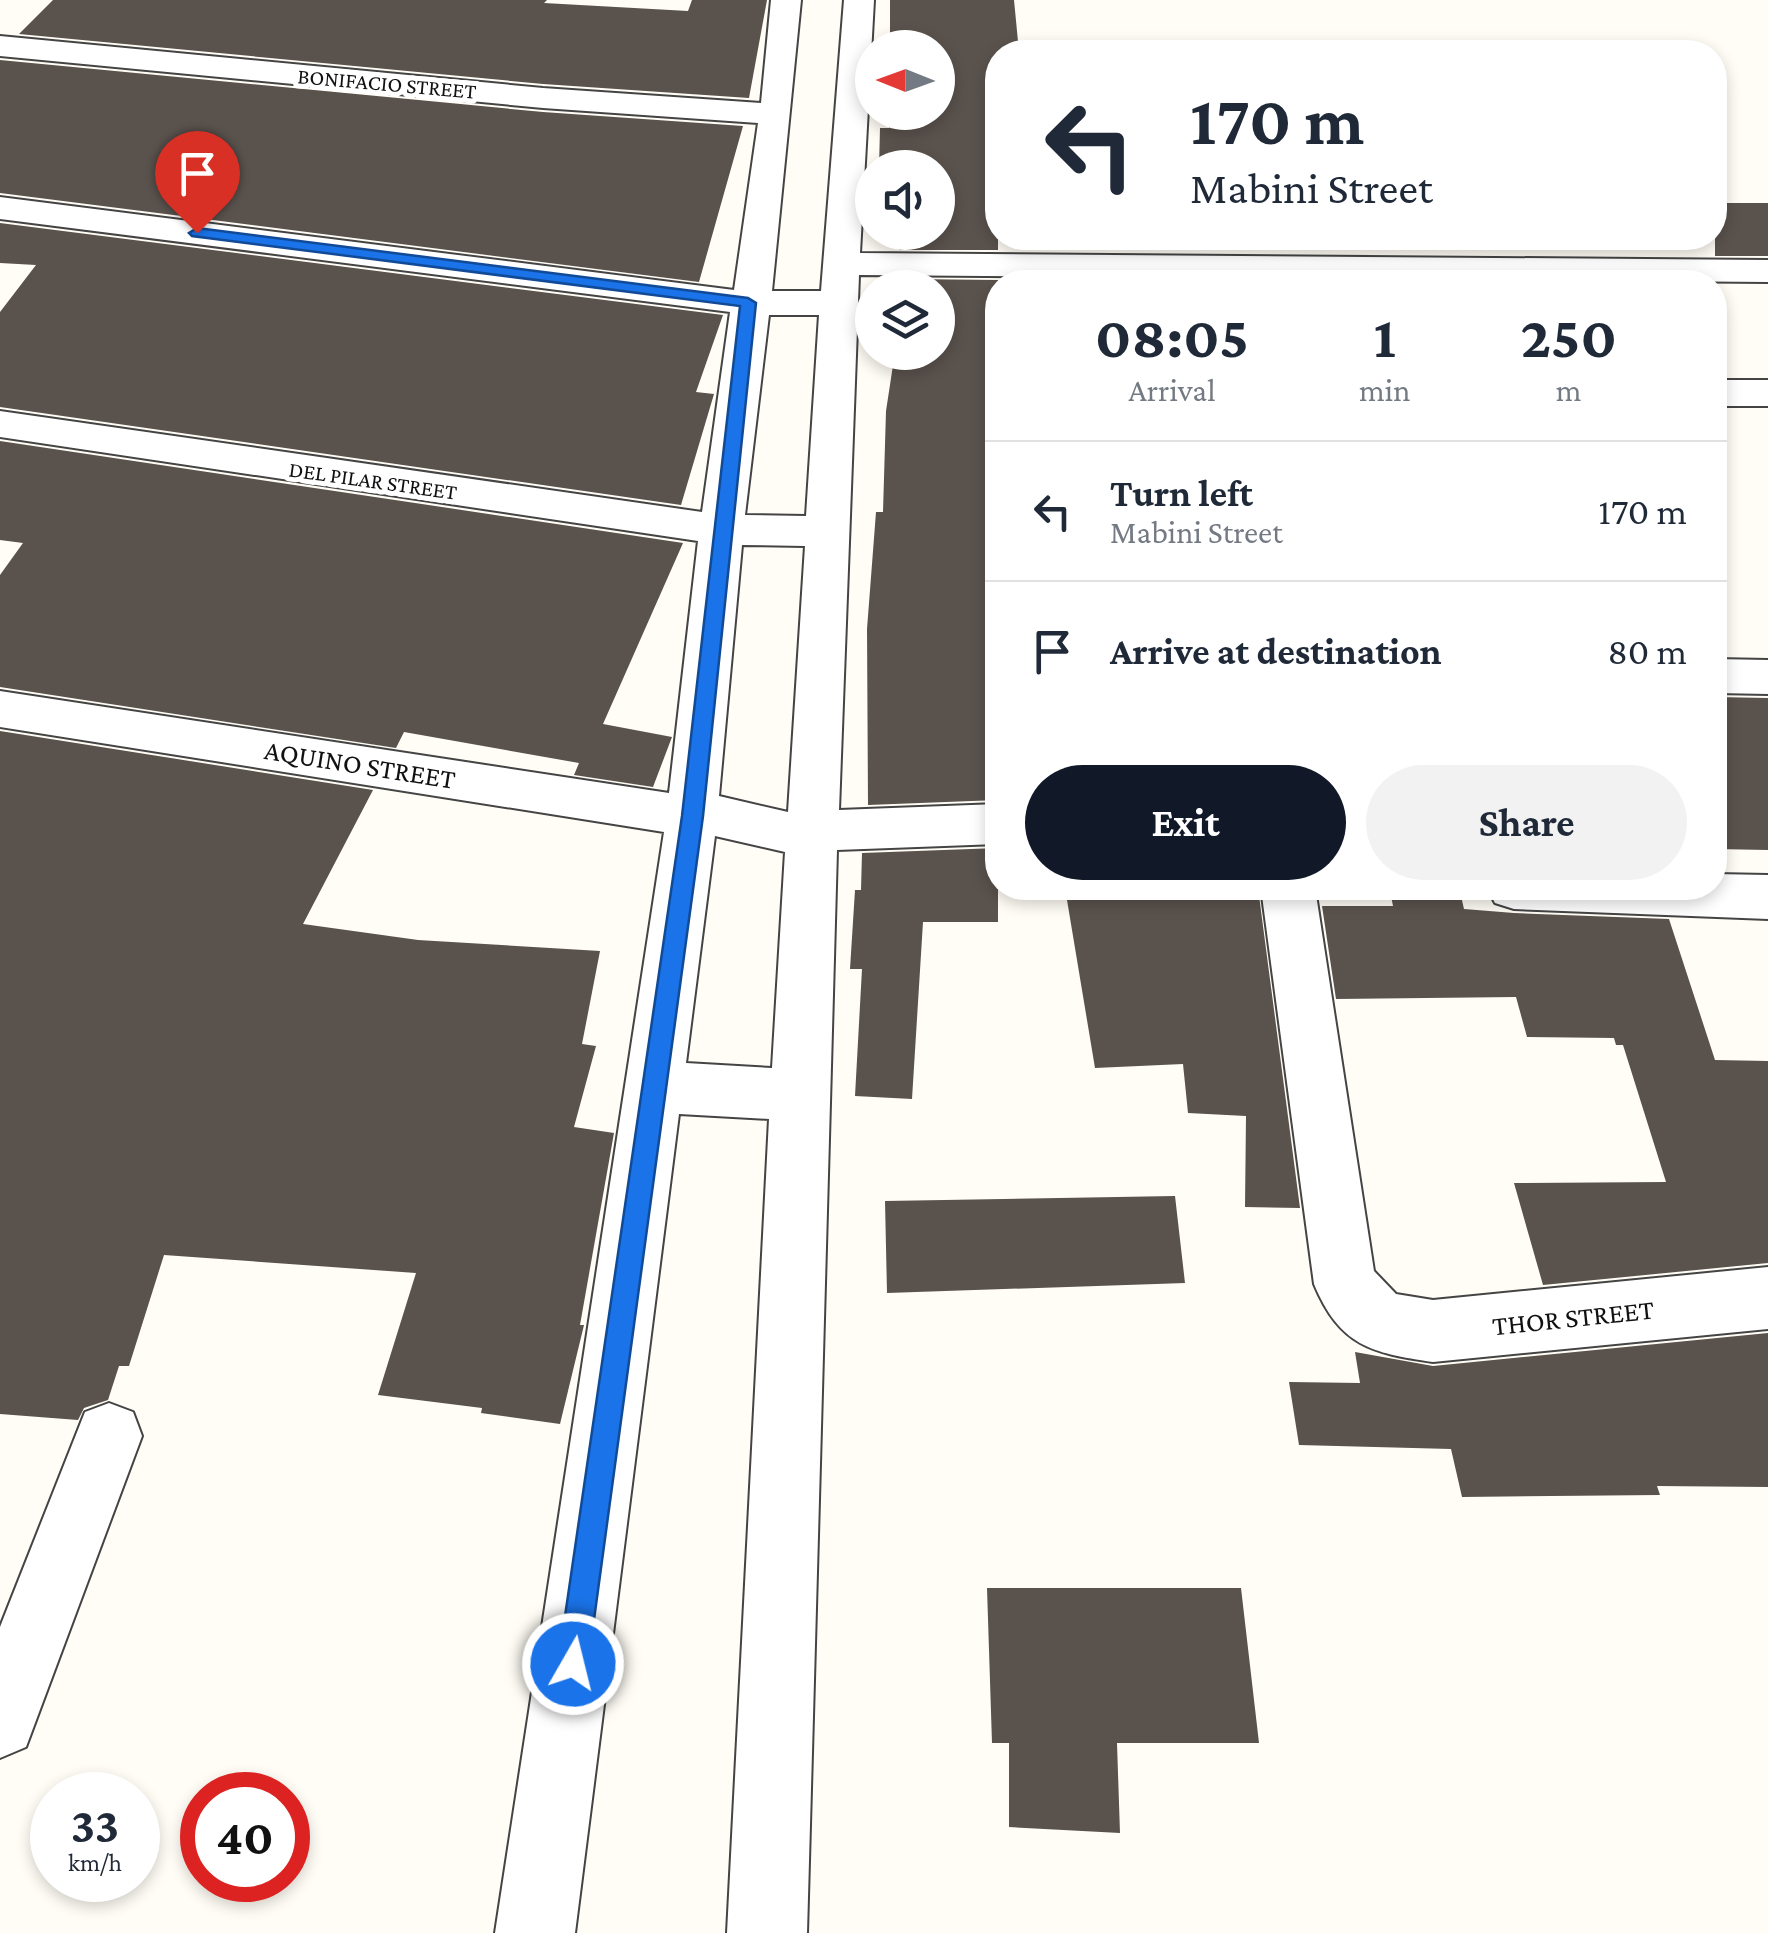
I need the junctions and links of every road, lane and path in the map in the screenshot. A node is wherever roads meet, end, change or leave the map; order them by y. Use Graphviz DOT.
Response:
graph roads {
  1 [pos="786,0"];
  2 [pos="859,0"];
  3 [pos="0,46"];
  4 [pos="812,94"];
  5 [pos="0,208"];
  6 [pos="1727,271"];
  7 [pos="1768,271"];
  8 [pos="985,283"];
  9 [pos="835,290"];
  10 [pos="760,303"];
  11 [pos="1727,393"];
  12 [pos="1768,393"];
  13 [pos="0,424"];
  14 [pos="734,531"];
  15 [pos="821,532"];
  16 [pos="1727,676"];
  17 [pos="1768,677"];
  18 [pos="0,708"];
  19 [pos="706,816"];
  20 [pos="985,825"];
  21 [pos="799,832"];
  22 [pos="1727,895"];
  23 [pos="1768,896"];
  24 [pos="1290,900"];
  25 [pos="668,1087"];
  26 [pos="785,1094"];
  27 [pos="1768,1298"];
  28 [pos="109,1436"];
  29 [pos="0,1721"];
  30 [pos="535,1933"];
  31 [pos="767,1933"];
  1 -- 4 [label="street"];
  2 -- 4 [label="street"];
  3 -- 4 [label="street, BONIFACIO STREET"];
  4 -- 9 [label="street"];
  4 -- 10 [label="street"];
  5 -- 10 [label="street"];
  6 -- 7 [label="street"];
  8 -- 9 [label="street"];
  9 -- 10 [label="street"];
  9 -- 15 [label="street"];
  10 -- 14 [label="street"];
  11 -- 12 [label="street"];
  13 -- 14 [label="street, DEL PILAR STREET"];
  14 -- 15 [label="street, DEL PILAR STREET"];
  14 -- 19 [label="street"];
  15 -- 21 [label="street"];
  16 -- 17 [label="street"];
  18 -- 19 [label="street, AQUINO STREET"];
  19 -- 21 [label="street, AQUINO STREET"];
  19 -- 25 [label="street"];
  20 -- 21 [label="street, AQUINO STREET"];
  21 -- 26 [label="street"];
  22 -- 23 [label="street"];
  24 -- 27 [label="street, THOR STREET"];
  25 -- 26 [label="street"];
  25 -- 30 [label="street"];
  26 -- 31 [label="street"];
  28 -- 29 [label="street"];
}
